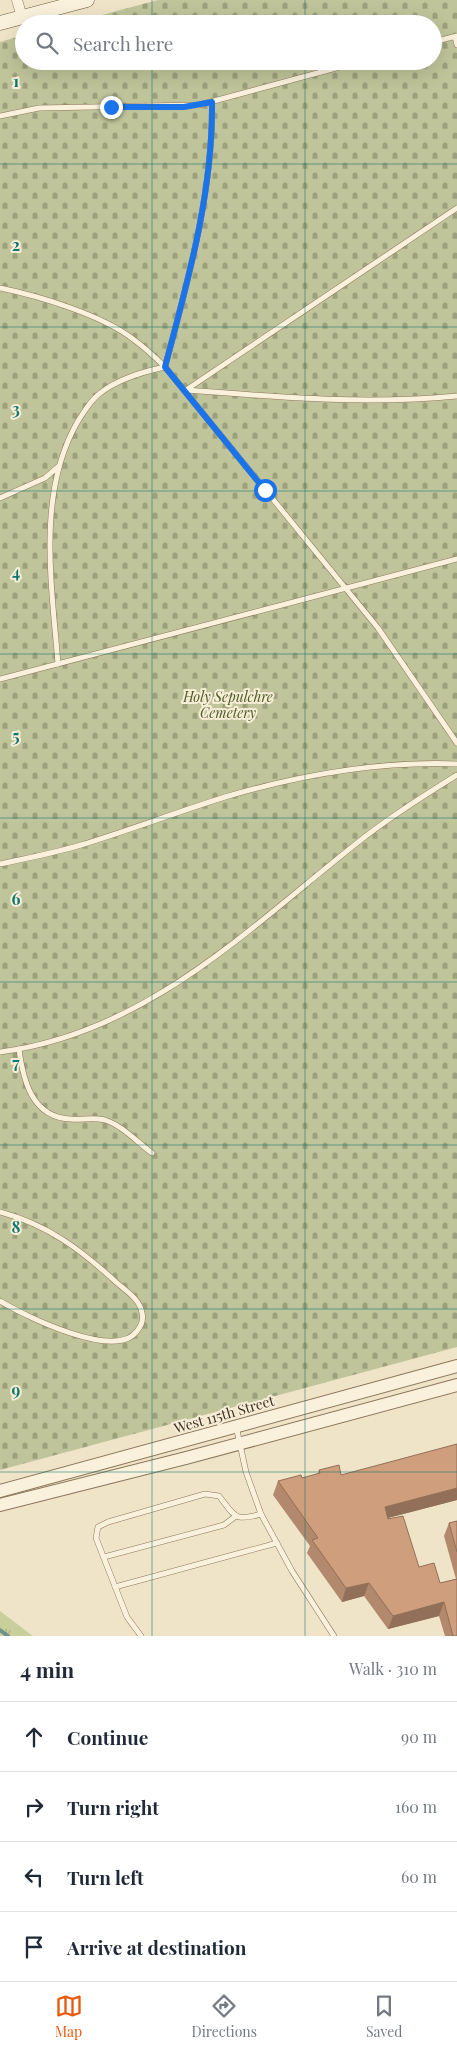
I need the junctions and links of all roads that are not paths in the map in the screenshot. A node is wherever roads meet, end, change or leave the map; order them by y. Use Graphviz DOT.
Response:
graph roads {
  1 [pos="17,0"];
  2 [pos="87,0"];
  3 [pos="21,15"];
  4 [pos="30,15"];
  5 [pos="15,19"];
  6 [pos="0,23"];
  7 [pos="456,36"];
  8 [pos="442,40"];
  9 [pos="457,45"];
  10 [pos="329,70"];
  11 [pos="212,102"];
  12 [pos="0,116"];
  13 [pos="457,208"];
  14 [pos="0,288"];
  15 [pos="165,367"];
  16 [pos="186,390"];
  17 [pos="457,396"];
  18 [pos="60,466"];
  19 [pos="0,498"];
  20 [pos="457,559"];
  21 [pos="346,588"];
  22 [pos="58,664"];
  23 [pos="0,679"];
  24 [pos="457,744"];
  25 [pos="457,764"];
  26 [pos="457,775"];
  27 [pos="0,864"];
  28 [pos="19,1050"];
  29 [pos="0,1052"];
  30 [pos="152,1153"];
  31 [pos="0,1212"];
  32 [pos="0,1301"];
  33 [pos="457,1366"];
  34 [pos="457,1385"];
  35 [pos="236,1426"];
  36 [pos="240,1444"];
  37 [pos="0,1491"];
  38 [pos="0,1505"];
  39 [pos="261,1514"];
  40 [pos="236,1516"];
  41 [pos="277,1543"];
  42 [pos="104,1557"];
  43 [pos="115,1587"];
  44 [pos="141,1636"];
  45 [pos="334,1636"];
  1 -- 3 [label="street"];
  2 -- 4 [label="main road"];
  5 -- 6 [label="main road"];
  7 -- 8 [label="lane"];
  7 -- 9 [label="lane"];
  10 -- 11 [label="lane"];
  11 -- 12 [label="lane"];
  11 -- 15 [label="lane"];
  13 -- 16 [label="lane"];
  14 -- 15 [label="lane"];
  15 -- 16 [label="lane"];
  15 -- 18 [label="lane"];
  16 -- 17 [label="lane"];
  16 -- 21 [label="lane"];
  18 -- 19 [label="lane"];
  18 -- 22 [label="lane"];
  20 -- 21 [label="lane"];
  21 -- 22 [label="lane"];
  21 -- 24 [label="lane"];
  22 -- 23 [label="lane"];
  25 -- 27 [label="lane"];
  26 -- 28 [label="lane"];
  28 -- 29 [label="lane"];
  28 -- 30 [label="lane"];
  31 -- 32 [label="lane"];
  33 -- 35 [label="street, West 115th Street"];
  34 -- 36 [label="street"];
  35 -- 36 [label="lane"];
  35 -- 37 [label="street, West 115th Street"];
  36 -- 38 [label="street"];
  36 -- 39 [label="lane"];
  39 -- 40 [label="lane"];
  39 -- 41 [label="lane"];
  40 -- 42 [label="lane"];
  40 -- 42 [label="lane"];
  41 -- 43 [label="lane"];
  41 -- 45 [label="lane"];
  42 -- 43 [label="lane"];
  43 -- 44 [label="lane"];
}
